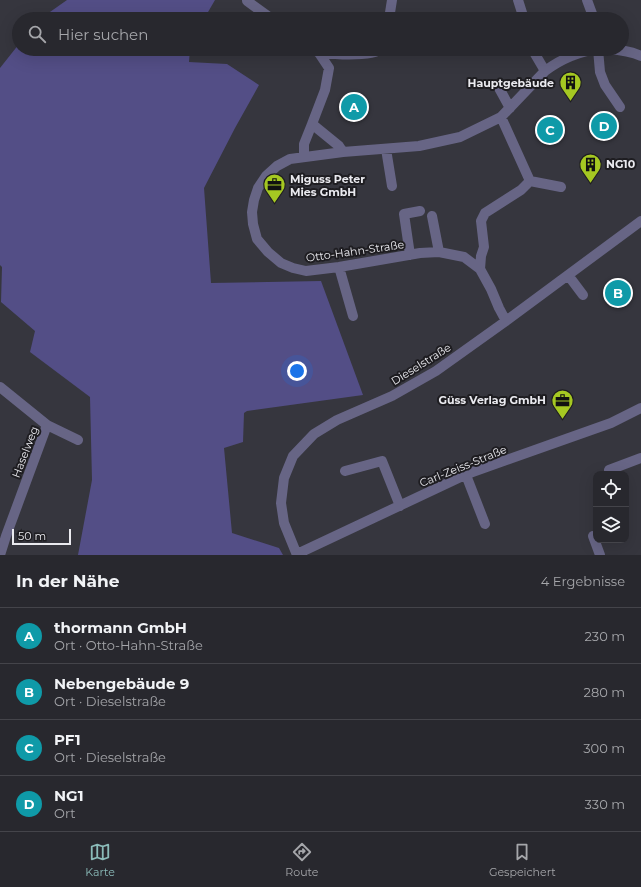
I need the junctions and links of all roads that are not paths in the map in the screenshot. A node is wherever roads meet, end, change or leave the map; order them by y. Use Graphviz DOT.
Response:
graph roads {
  1 [pos="247,0"];
  2 [pos="392,0"];
  3 [pos="518,0"];
  4 [pos="587,0"];
  5 [pos="262,12"];
  6 [pos="390,12"];
  7 [pos="522,12"];
  8 [pos="591,12"];
  9 [pos="629,52"];
  10 [pos="320,56"];
  11 [pos="536,56"];
  12 [pos="572,56"];
  13 [pos="599,56"];
  14 [pos="641,56"];
  15 [pos="545,71"];
  16 [pos="499,88"];
  17 [pos="620,107"];
  18 [pos="510,108"];
  19 [pos="501,117"];
  20 [pos="312,124"];
  21 [pos="386,149"];
  22 [pos="343,152"];
  23 [pos="304,157"];
  24 [pos="530,181"];
  25 [pos="392,186"];
  26 [pos="561,187"];
  27 [pos="420,211"];
  28 [pos="432,216"];
  29 [pos="640,217"];
  30 [pos="439,252"];
  31 [pos="410,255"];
  32 [pos="339,268"];
  33 [pos="480,269"];
  34 [pos="568,275"];
  35 [pos="583,295"];
  36 [pos="353,316"];
  37 [pos="506,321"];
  38 [pos="0,387"];
  39 [pos="641,408"];
  40 [pos="48,425"];
  41 [pos="78,440"];
  42 [pos="641,458"];
  43 [pos="609,470"];
  44 [pos="345,471"];
  45 [pos="466,475"];
  46 [pos="400,506"];
  47 [pos="485,524"];
  48 [pos="596,543"];
  49 [pos="0,555"];
  50 [pos="297,555"];
  51 [pos="600,555"];
  1 -- 5 [label="street"];
  2 -- 6 [label="street"];
  3 -- 7 [label="street"];
  4 -- 8 [label="street"];
  9 -- 14 [label="street"];
  10 -- 20 [label="street"];
  11 -- 15 [label="street"];
  12 -- 15 [label="street"];
  13 -- 17 [label="street"];
  15 -- 18 [label="street"];
  16 -- 18 [label="street"];
  18 -- 19 [label="street"];
  19 -- 21 [label="street, Otto-Hahn-Straße"];
  19 -- 24 [label="street"];
  20 -- 22 [label="street"];
  20 -- 23 [label="street"];
  21 -- 22 [label="street, Otto-Hahn-Straße"];
  21 -- 25 [label="street"];
  22 -- 23 [label="street, Otto-Hahn-Straße"];
  23 -- 32 [label="street, Otto-Hahn-Straße"];
  24 -- 26 [label="street"];
  24 -- 33 [label="street"];
  27 -- 31 [label="street"];
  28 -- 30 [label="street"];
  29 -- 34 [label="street, Dieselstraße"];
  30 -- 31 [label="street, Otto-Hahn-Straße"];
  30 -- 33 [label="street, Otto-Hahn-Straße"];
  31 -- 32 [label="street, Otto-Hahn-Straße"];
  32 -- 36 [label="street"];
  33 -- 37 [label="street, Otto-Hahn-Straße"];
  34 -- 35 [label="street"];
  34 -- 37 [label="street, Dieselstraße"];
  37 -- 50 [label="street, Dieselstraße"];
  38 -- 40 [label="street, Haselweg"];
  39 -- 45 [label="street, Carl-Zeiss-Straße"];
  40 -- 41 [label="street, Haselweg"];
  40 -- 49 [label="street, Haselweg"];
  42 -- 43 [label="street"];
  44 -- 46 [label="street"];
  45 -- 46 [label="street, Carl-Zeiss-Straße"];
  45 -- 47 [label="street"];
  46 -- 50 [label="street, Carl-Zeiss-Straße"];
  48 -- 51 [label="street"];
}
